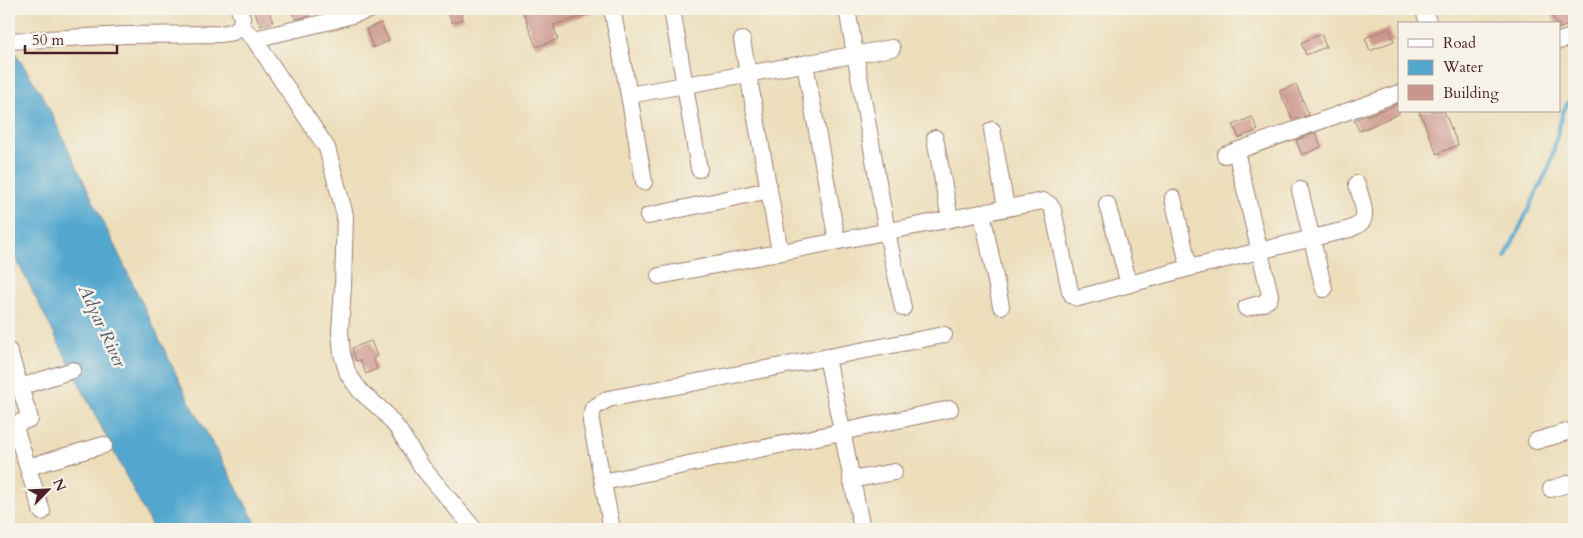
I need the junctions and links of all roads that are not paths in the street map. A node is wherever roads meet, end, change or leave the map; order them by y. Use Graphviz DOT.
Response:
graph roads {
  1 [pos="239,9"];
  2 [pos="372,9"];
  3 [pos="612,9"];
  4 [pos="672,9"];
  5 [pos="847,9"];
  6 [pos="1423,9"];
  7 [pos="1428,22"];
  8 [pos="241,26"];
  9 [pos="1574,36"];
  10 [pos="254,39"];
  11 [pos="742,40"];
  12 [pos="9,41"];
  13 [pos="1560,41"];
  14 [pos="892,48"];
  15 [pos="855,55"];
  16 [pos="805,64"];
  17 [pos="748,74"];
  18 [pos="686,86"];
  19 [pos="1398,93"];
  20 [pos="629,95"];
  21 [pos="992,130"];
  22 [pos="935,138"];
  23 [pos="699,169"];
  24 [pos="644,182"];
  25 [pos="1357,184"];
  26 [pos="769,190"];
  27 [pos="1300,190"];
  28 [pos="1173,198"];
  29 [pos="1106,204"];
  30 [pos="1006,208"];
  31 [pos="982,213"];
  32 [pos="648,216"];
  33 [pos="950,219"];
  34 [pos="887,232"];
  35 [pos="1312,238"];
  36 [pos="837,241"];
  37 [pos="780,252"];
  38 [pos="1260,252"];
  39 [pos="1189,268"];
  40 [pos="659,276"];
  41 [pos="1129,284"];
  42 [pos="1324,289"];
  43 [pos="1002,306"];
  44 [pos="903,308"];
  45 [pos="1246,308"];
  46 [pos="944,335"];
  47 [pos="9,351"];
  48 [pos="827,357"];
  49 [pos="73,370"];
  50 [pos="20,387"];
  51 [pos="950,409"];
  52 [pos="11,425"];
  53 [pos="841,432"];
  54 [pos="1573,434"];
  55 [pos="1536,441"];
  56 [pos="104,445"];
  57 [pos="28,467"];
  58 [pos="894,472"];
  59 [pos="852,480"];
  60 [pos="603,482"];
  61 [pos="1574,482"];
  62 [pos="1551,489"];
  63 [pos="42,512"];
  64 [pos="474,529"];
  65 [pos="612,529"];
  66 [pos="862,529"];
  1 -- 8 [label="street"];
  2 -- 10 [label="street"];
  3 -- 20 [label="street"];
  4 -- 18 [label="street"];
  5 -- 15 [label="street"];
  6 -- 7 [label="street"];
  8 -- 10 [label="street"];
  8 -- 12 [label="street"];
  9 -- 13 [label="street"];
  10 -- 64 [label="street"];
  11 -- 17 [label="street"];
  14 -- 15 [label="street"];
  15 -- 16 [label="street"];
  15 -- 34 [label="street"];
  16 -- 17 [label="street"];
  16 -- 36 [label="street"];
  17 -- 18 [label="street"];
  17 -- 26 [label="street"];
  18 -- 20 [label="street"];
  18 -- 23 [label="street"];
  19 -- 38 [label="street"];
  20 -- 24 [label="street"];
  21 -- 30 [label="street"];
  22 -- 33 [label="street"];
  25 -- 35 [label="street"];
  26 -- 32 [label="street"];
  26 -- 37 [label="street"];
  27 -- 35 [label="street"];
  28 -- 39 [label="street"];
  29 -- 41 [label="street"];
  30 -- 31 [label="street"];
  30 -- 41 [label="street"];
  31 -- 33 [label="street"];
  31 -- 43 [label="street"];
  33 -- 34 [label="street"];
  34 -- 36 [label="street"];
  34 -- 44 [label="street"];
  35 -- 38 [label="street"];
  35 -- 42 [label="street"];
  36 -- 37 [label="street"];
  37 -- 40 [label="street"];
  38 -- 39 [label="street"];
  38 -- 45 [label="street"];
  39 -- 41 [label="street"];
  46 -- 48 [label="street"];
  47 -- 50 [label="street"];
  48 -- 53 [label="street"];
  48 -- 60 [label="street"];
  49 -- 50 [label="street"];
  50 -- 52 [label="street"];
  51 -- 53 [label="street"];
  52 -- 57 [label="street"];
  53 -- 59 [label="street"];
  53 -- 60 [label="street"];
  54 -- 55 [label="street"];
  56 -- 57 [label="street"];
  57 -- 63 [label="street"];
  58 -- 59 [label="street"];
  59 -- 66 [label="street"];
  60 -- 65 [label="street"];
  61 -- 62 [label="street"];
}
